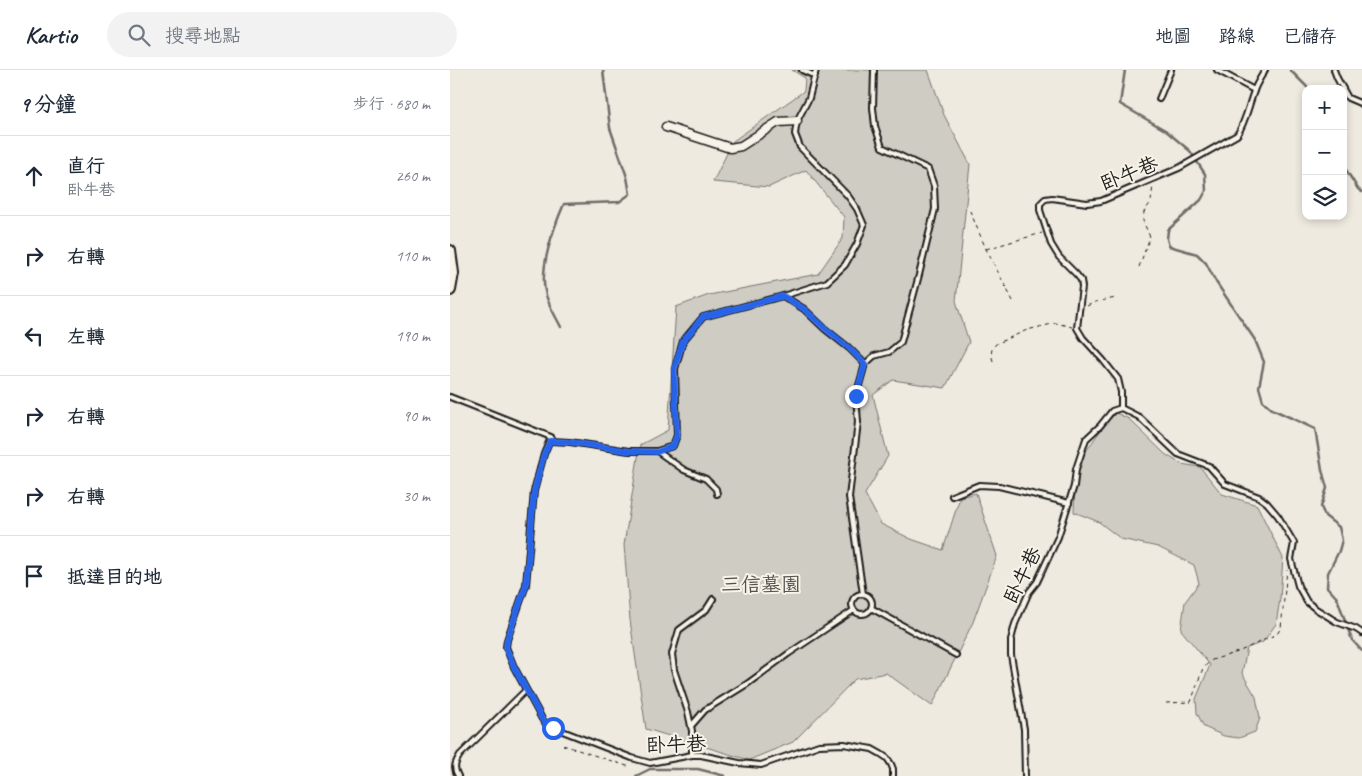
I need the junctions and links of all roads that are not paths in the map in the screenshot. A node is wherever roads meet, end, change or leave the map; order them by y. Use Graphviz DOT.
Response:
graph roads {
  1 [pos="802,70"];
  2 [pos="816,70"];
  3 [pos="874,70"];
  4 [pos="1172,70"];
  5 [pos="1217,70"];
  6 [pos="1265,70"];
  7 [pos="1334,70"];
  8 [pos="815,76"];
  9 [pos="1341,85"];
  10 [pos="1254,90"];
  11 [pos="1347,96"];
  12 [pos="1160,99"];
  13 [pos="1362,104"];
  14 [pos="797,121"];
  15 [pos="666,127"];
  16 [pos="450,251"];
  17 [pos="450,290"];
  18 [pos="783,296"];
  19 [pos="865,364"];
  20 [pos="450,397"];
  21 [pos="1121,408"];
  22 [pos="550,441"];
  23 [pos="657,452"];
  24 [pos="716,494"];
  25 [pos="952,496"];
  26 [pos="1069,503"];
  27 [pos="862,594"];
  28 [pos="713,599"];
  29 [pos="871,608"];
  30 [pos="854,610"];
  31 [pos="1362,633"];
  32 [pos="956,655"];
  33 [pos="526,690"];
  34 [pos="691,726"];
  35 [pos="692,755"];
  36 [pos="458,776"];
  37 [pos="893,776"];
  38 [pos="1025,776"];
  1 -- 8 [label="lane"];
  2 -- 8 [label="lane"];
  3 -- 19 [label="lane"];
  4 -- 12 [label="lane"];
  5 -- 10 [label="lane"];
  6 -- 10 [label="lane, 卧牛巷"];
  7 -- 9 [label="lane"];
  8 -- 14 [label="lane"];
  10 -- 21 [label="lane, 卧牛巷"];
  11 -- 13 [label="lane"];
  14 -- 15 [label="street"];
  14 -- 18 [label="lane"];
  16 -- 17 [label="street"];
  18 -- 19 [label="lane"];
  18 -- 23 [label="lane"];
  19 -- 27 [label="lane"];
  20 -- 22 [label="lane"];
  21 -- 26 [label="lane, 卧牛巷"];
  21 -- 31 [label="lane"];
  22 -- 23 [label="lane"];
  22 -- 33 [label="lane, 卧牛巷"];
  23 -- 24 [label="lane"];
  25 -- 26 [label="lane"];
  26 -- 38 [label="lane, 卧牛巷"];
  27 -- 29 [label="lane"];
  27 -- 30 [label="lane"];
  28 -- 34 [label="lane"];
  29 -- 30 [label="lane"];
  29 -- 32 [label="lane"];
  30 -- 34 [label="lane"];
  33 -- 35 [label="lane, 卧牛巷"];
  33 -- 36 [label="lane"];
  34 -- 35 [label="lane"];
  35 -- 37 [label="lane, 卧牛巷"];
}
